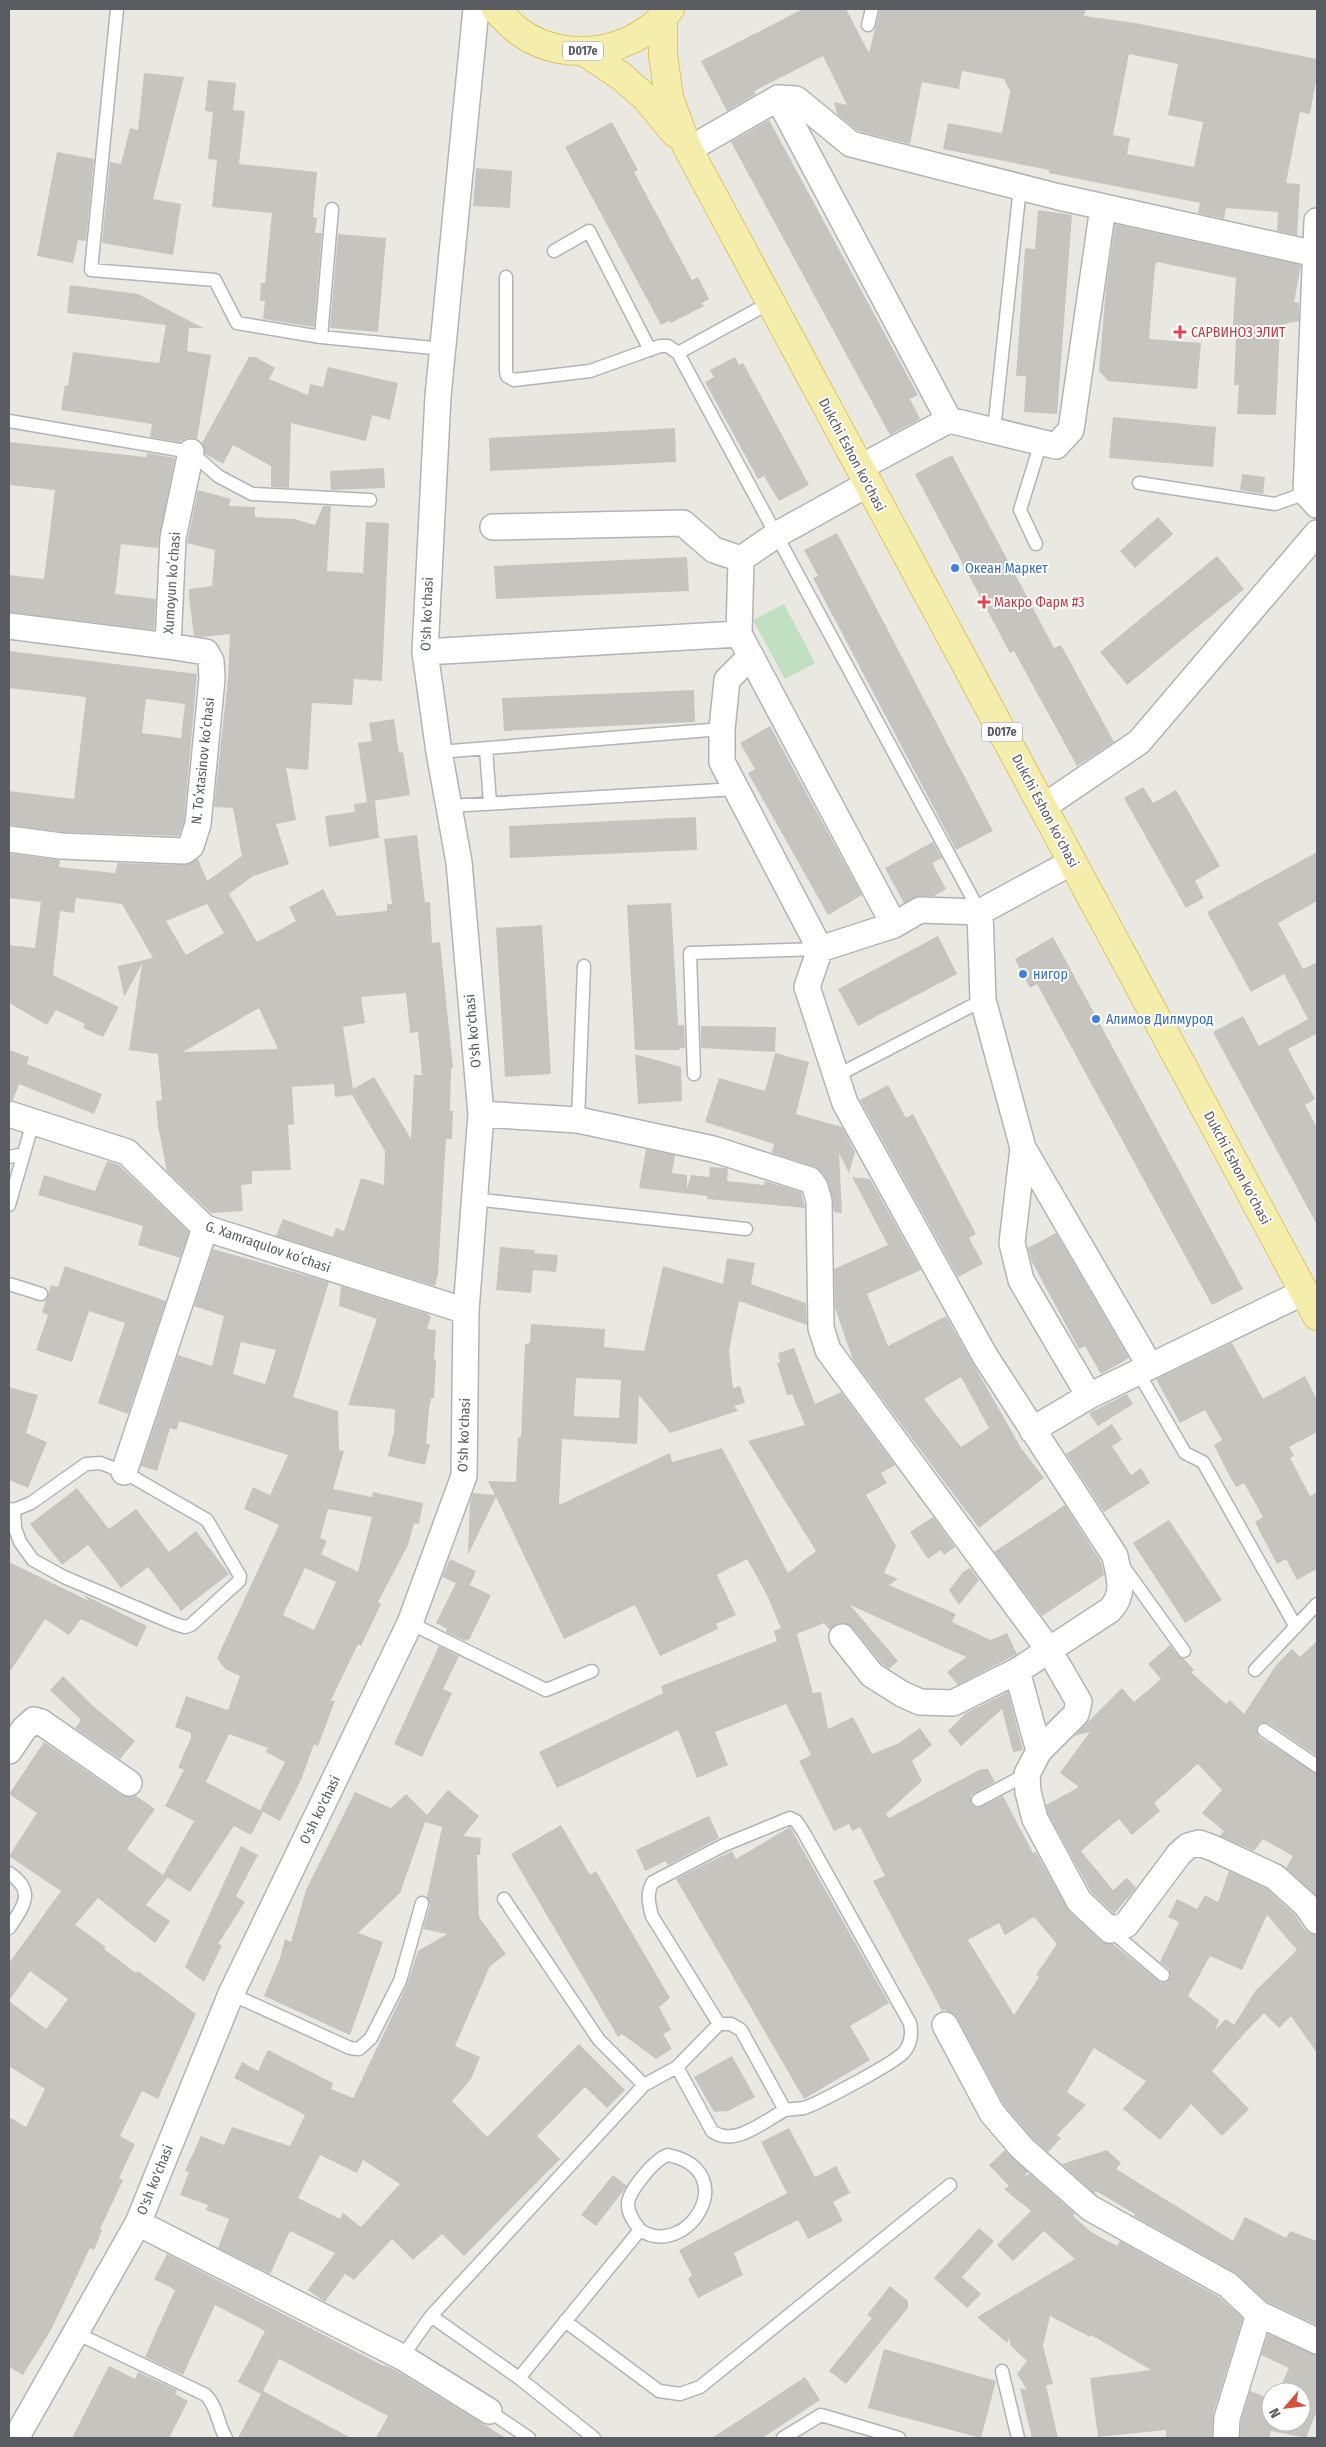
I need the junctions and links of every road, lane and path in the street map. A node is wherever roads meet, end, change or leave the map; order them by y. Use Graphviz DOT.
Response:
graph roads {
  1 [pos="118,9"];
  2 [pos="476,9"];
  3 [pos="496,9"];
  4 [pos="872,9"];
  5 [pos="666,13"];
  6 [pos="868,24"];
  7 [pos="585,52"];
  8 [pos="778,98"];
  9 [pos="688,148"];
  10 [pos="1020,187"];
  11 [pos="1103,207"];
  12 [pos="332,209"];
  13 [pos="1317,221"];
  14 [pos="554,251"];
  15 [pos="1316,254"];
  16 [pos="506,277"];
  17 [pos="771,302"];
  18 [pos="321,337"];
  19 [pos="443,349"];
  20 [pos="650,350"];
  21 [pos="678,353"];
  22 [pos="949,420"];
  23 [pos="9,421"];
  24 [pos="994,430"];
  25 [pos="1041,442"];
  26 [pos="191,452"];
  27 [pos="864,476"];
  28 [pos="1140,483"];
  29 [pos="1311,499"];
  30 [pos="370,500"];
  31 [pos="493,527"];
  32 [pos="1317,533"];
  33 [pos="776,535"];
  34 [pos="1036,544"];
  35 [pos="741,559"];
  36 [pos="9,626"];
  37 [pos="739,634"];
  38 [pos="168,646"];
  39 [pos="425,652"];
  40 [pos="751,656"];
  41 [pos="722,729"];
  42 [pos="486,748"];
  43 [pos="438,752"];
  44 [pos="736,789"];
  45 [pos="490,803"];
  46 [pos="448,806"];
  47 [pos="1043,807"];
  48 [pos="9,839"];
  49 [pos="1072,862"];
  50 [pos="980,912"];
  51 [pos="894,925"];
  52 [pos="820,949"];
  53 [pos="584,966"];
  54 [pos="983,1000"];
  55 [pos="694,1074"];
  56 [pos="836,1076"];
  57 [pos="9,1114"];
  58 [pos="481,1114"];
  59 [pos="578,1120"];
  60 [pos="33,1122"];
  61 [pos="1023,1148"];
  62 [pos="24,1154"];
  63 [pos="9,1157"];
  64 [pos="474,1199"];
  65 [pos="9,1204"];
  66 [pos="205,1228"];
  67 [pos="746,1229"];
  68 [pos="9,1284"];
  69 [pos="1304,1292"];
  70 [pos="41,1294"];
  71 [pos="466,1312"];
  72 [pos="1317,1316"];
  73 [pos="1144,1369"];
  74 [pos="1089,1396"];
  75 [pos="1032,1430"];
  76 [pos="124,1472"];
  77 [pos="12,1509"];
  78 [pos="1115,1556"];
  79 [pos="1317,1604"];
  80 [pos="410,1623"];
  81 [pos="1296,1627"];
  82 [pos="842,1637"];
  83 [pos="1050,1650"];
  84 [pos="1184,1651"];
  85 [pos="1255,1670"];
  86 [pos="592,1671"];
  87 [pos="1017,1671"];
  88 [pos="1264,1730"];
  89 [pos="9,1751"];
  90 [pos="1039,1751"];
  91 [pos="1317,1766"];
  92 [pos="1027,1774"];
  93 [pos="129,1783"];
  94 [pos="978,1800"];
  95 [pos="9,1873"];
  96 [pos="504,1900"];
  97 [pos="422,1903"];
  98 [pos="1317,1921"];
  99 [pos="9,1928"];
  100 [pos="1110,1930"];
  101 [pos="1162,1976"];
  102 [pos="231,1994"];
  103 [pos="719,2024"];
  104 [pos="945,2025"];
  105 [pos="677,2067"];
  106 [pos="644,2085"];
  107 [pos="785,2110"];
  108 [pos="950,2185"];
  109 [pos="138,2223"];
  110 [pos="640,2230"];
  111 [pos="1259,2314"];
  112 [pos="431,2316"];
  113 [pos="564,2321"];
  114 [pos="76,2333"];
  115 [pos="1317,2341"];
  116 [pos="402,2357"];
  117 [pos="1002,2371"];
  118 [pos="518,2378"];
  119 [pos="489,2410"];
  120 [pos="18,2438"];
  121 [pos="226,2438"];
  122 [pos="529,2438"];
  123 [pos="594,2438"];
  124 [pos="784,2438"];
  125 [pos="899,2438"];
  126 [pos="1018,2438"];
  127 [pos="1226,2438"];
  1 -- 18 [label="lane"];
  2 -- 19 [label="street, O'sh ko'chasi"];
  3 -- 7 [label="main road, D017e"];
  4 -- 6 [label="lane"];
  5 -- 7 [label="main road, D017e"];
  5 -- 9 [label="main road, D017e"];
  7 -- 9 [label="main road, D017e"];
  8 -- 9 [label="street"];
  8 -- 10 [label="street"];
  8 -- 22 [label="street"];
  9 -- 17 [label="main road, Dukchi Eshon ko'chasi / D017e"];
  10 -- 11 [label="street"];
  10 -- 24 [label="lane"];
  11 -- 15 [label="street"];
  11 -- 25 [label="street"];
  12 -- 18 [label="lane"];
  13 -- 15 [label="street"];
  14 -- 20 [label="lane"];
  15 -- 29 [label="street"];
  16 -- 20 [label="lane"];
  17 -- 21 [label="lane"];
  17 -- 27 [label="main road, Dukchi Eshon ko'chasi / D017e"];
  18 -- 19 [label="lane"];
  19 -- 39 [label="street, O'sh ko'chasi"];
  20 -- 21 [label="lane"];
  21 -- 33 [label="lane"];
  22 -- 24 [label="street"];
  22 -- 27 [label="street"];
  23 -- 26 [label="lane"];
  24 -- 25 [label="street"];
  25 -- 34 [label="lane"];
  26 -- 30 [label="lane"];
  26 -- 38 [label="street, Xumoyun koʻchasi"];
  27 -- 33 [label="street"];
  27 -- 47 [label="main road, Dukchi Eshon ko'chasi / D017e"];
  28 -- 29 [label="lane"];
  31 -- 35 [label="street"];
  32 -- 47 [label="street"];
  33 -- 35 [label="street"];
  33 -- 50 [label="lane"];
  35 -- 37 [label="street"];
  36 -- 38 [label="street, Xumoyun koʻchasi"];
  37 -- 39 [label="street"];
  37 -- 40 [label="street"];
  38 -- 48 [label="street, N. Toʻxtasinov koʻchasi"];
  39 -- 43 [label="street, O'sh ko'chasi"];
  40 -- 41 [label="street"];
  40 -- 51 [label="street"];
  41 -- 42 [label="lane"];
  41 -- 44 [label="street"];
  42 -- 43 [label="lane"];
  42 -- 45 [label="lane"];
  43 -- 46 [label="street, O'sh ko'chasi"];
  44 -- 45 [label="lane"];
  44 -- 52 [label="street"];
  45 -- 46 [label="lane"];
  46 -- 58 [label="street, O'sh ko'chasi"];
  47 -- 49 [label="main road, Dukchi Eshon ko'chasi / D017e"];
  49 -- 50 [label="street"];
  49 -- 69 [label="main road, Dukchi Eshon ko'chasi / D017e"];
  50 -- 51 [label="street"];
  50 -- 54 [label="street"];
  51 -- 52 [label="street"];
  52 -- 55 [label="lane"];
  52 -- 56 [label="street"];
  53 -- 59 [label="lane"];
  54 -- 56 [label="lane"];
  54 -- 61 [label="street"];
  56 -- 75 [label="street"];
  57 -- 60 [label="street, G. Xamraqulov koʻchasi"];
  58 -- 59 [label="street"];
  58 -- 64 [label="street, O'sh ko'chasi"];
  59 -- 83 [label="street"];
  60 -- 62 [label="lane"];
  60 -- 66 [label="street, G. Xamraqulov koʻchasi"];
  61 -- 73 [label="street"];
  61 -- 74 [label="street"];
  62 -- 63 [label="lane"];
  62 -- 65 [label="lane"];
  64 -- 67 [label="lane"];
  64 -- 71 [label="street, O'sh ko'chasi"];
  66 -- 71 [label="street, G. Xamraqulov koʻchasi"];
  66 -- 76 [label="street"];
  68 -- 70 [label="lane"];
  69 -- 72 [label="main road, Dukchi Eshon ko'chasi / D017e"];
  69 -- 73 [label="street"];
  71 -- 80 [label="street, O'sh ko'chasi"];
  73 -- 74 [label="street"];
  73 -- 81 [label="lane"];
  74 -- 75 [label="street"];
  75 -- 78 [label="street"];
  76 -- 77 [label="lane"];
  76 -- 77 [label="lane"];
  78 -- 83 [label="street"];
  78 -- 84 [label="lane"];
  79 -- 81 [label="lane"];
  80 -- 86 [label="lane"];
  80 -- 102 [label="street, O'sh ko'chasi"];
  81 -- 85 [label="lane"];
  82 -- 87 [label="street"];
  83 -- 87 [label="street"];
  83 -- 90 [label="street"];
  87 -- 90 [label="street"];
  88 -- 91 [label="lane"];
  89 -- 93 [label="street"];
  90 -- 92 [label="street"];
  92 -- 94 [label="lane"];
  92 -- 100 [label="street"];
  95 -- 99 [label="lane"];
  96 -- 106 [label="lane"];
  97 -- 102 [label="lane"];
  98 -- 100 [label="street"];
  100 -- 101 [label="lane"];
  102 -- 109 [label="street, O'sh ko'chasi"];
  103 -- 105 [label="lane"];
  103 -- 107 [label="lane"];
  103 -- 107 [label="lane"];
  104 -- 111 [label="street"];
  105 -- 106 [label="lane"];
  105 -- 107 [label="lane"];
  106 -- 112 [label="lane"];
  108 -- 113 [label="lane"];
  109 -- 114 [label="street, O'sh ko'chasi"];
  109 -- 116 [label="street"];
  110 -- 110 [label="lane"];
  110 -- 113 [label="lane"];
  111 -- 115 [label="street"];
  111 -- 127 [label="street"];
  112 -- 116 [label="lane"];
  112 -- 118 [label="lane"];
  113 -- 118 [label="lane"];
  114 -- 120 [label="street, O'sh ko'chasi"];
  114 -- 121 [label="lane"];
  116 -- 119 [label="street"];
  117 -- 126 [label="lane"];
  118 -- 123 [label="lane"];
  119 -- 122 [label="lane"];
  124 -- 125 [label="lane"];
}
